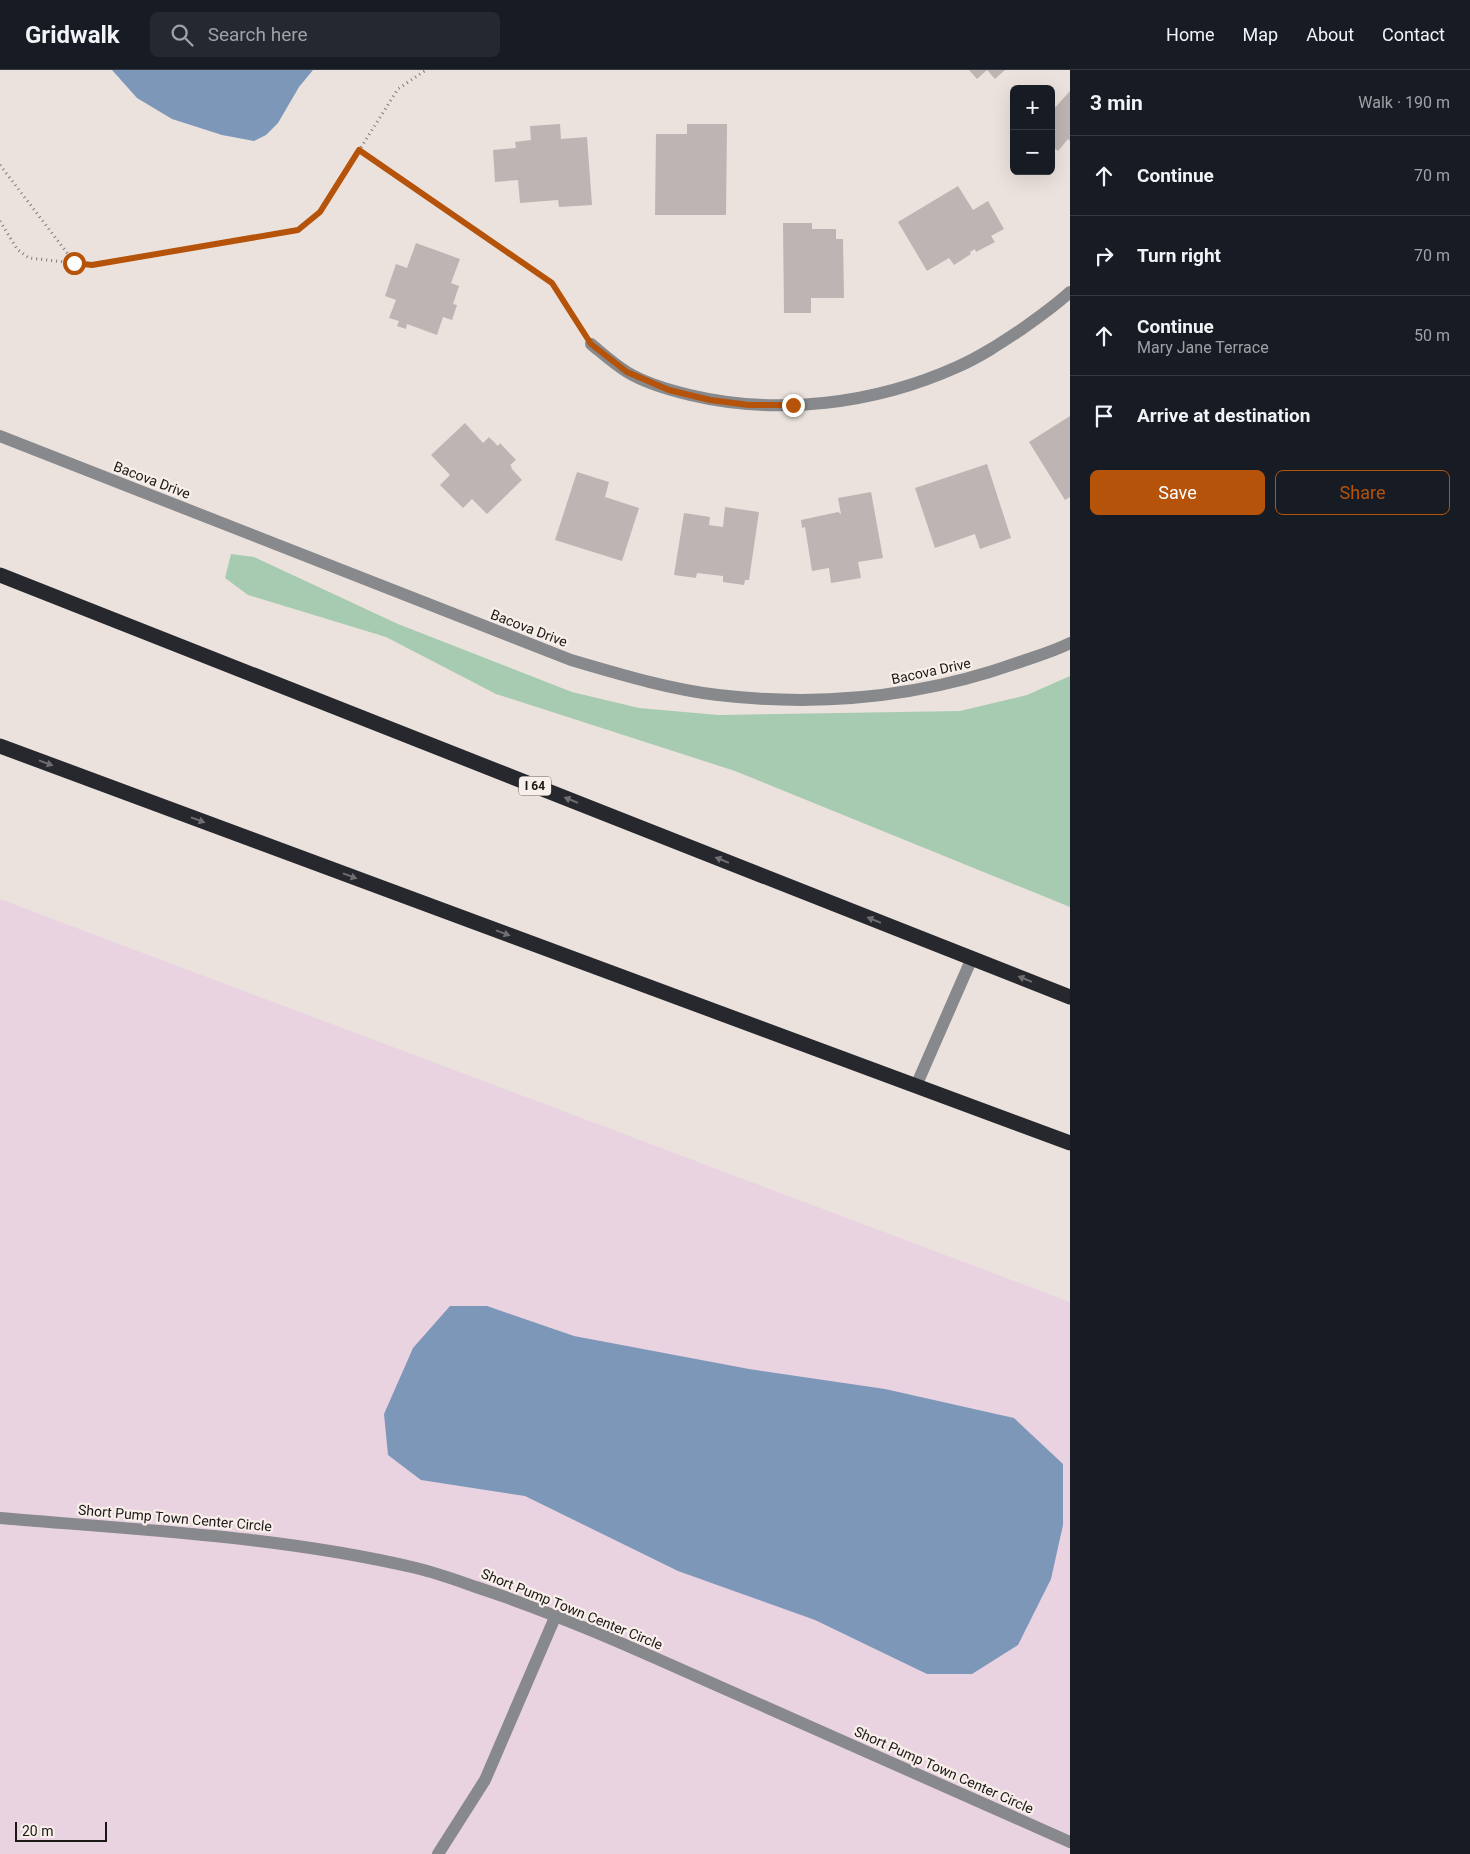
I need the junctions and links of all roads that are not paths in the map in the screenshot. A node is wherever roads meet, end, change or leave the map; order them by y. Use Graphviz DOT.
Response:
graph roads {
  1 [pos="1070,292"];
  2 [pos="591,344"];
  3 [pos="0,436"];
  4 [pos="0,575"];
  5 [pos="1070,643"];
  6 [pos="0,746"];
  7 [pos="972,958"];
  8 [pos="1070,997"];
  9 [pos="916,1086"];
  10 [pos="1070,1143"];
  11 [pos="0,1518"];
  12 [pos="556,1616"];
  13 [pos="1070,1842"];
  14 [pos="438,1854"];
  1 -- 2 [label="street"];
  3 -- 5 [label="street, Bacova Drive"];
  7 -- 4 [label="highway, I 64, one-way"];
  6 -- 9 [label="highway, one-way"];
  8 -- 7 [label="highway, I 64, one-way"];
  7 -- 9 [label="street"];
  9 -- 10 [label="highway"];
  11 -- 12 [label="street, Short Pump Town Center Circle"];
  12 -- 13 [label="street, Short Pump Town Center Circle"];
  12 -- 14 [label="street"];
}
